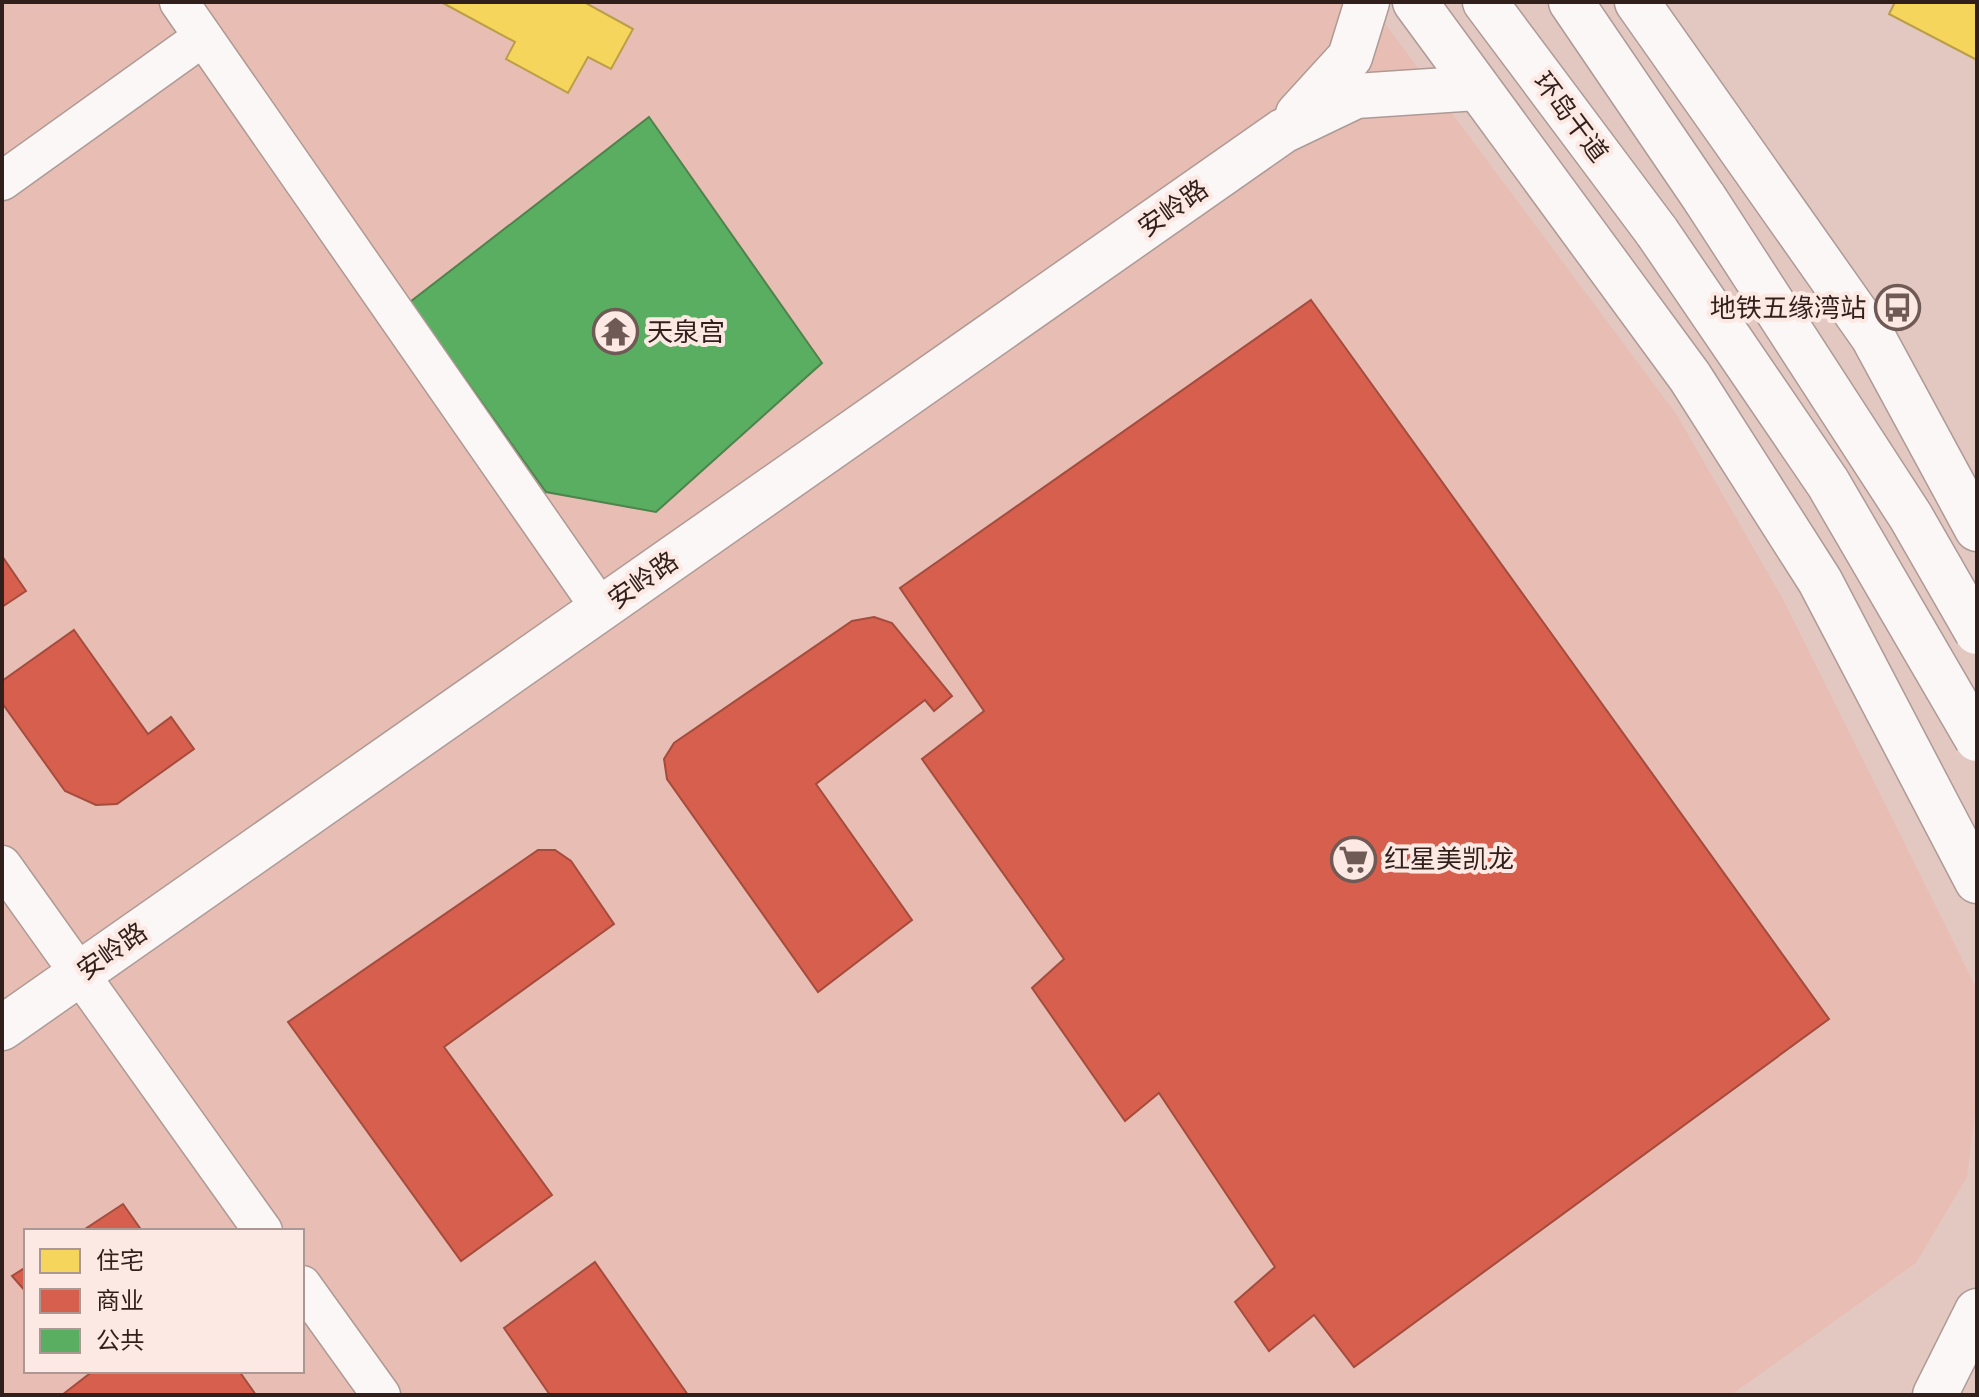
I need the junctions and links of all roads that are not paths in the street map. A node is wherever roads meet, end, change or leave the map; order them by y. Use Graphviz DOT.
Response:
graph roads {
  1 [pos="179,2"];
  2 [pos="1367,2"];
  3 [pos="1415,2"];
  4 [pos="1485,2"];
  5 [pos="1571,2"];
  6 [pos="1637,2"];
  7 [pos="203,37"];
  8 [pos="1477,88"];
  9 [pos="1283,131"];
  10 [pos="2,181"];
  11 [pos="1977,529"];
  12 [pos="601,609"];
  13 [pos="1977,632"];
  14 [pos="1977,739"];
  15 [pos="2,865"];
  16 [pos="1977,881"];
  17 [pos="79,974"];
  18 [pos="2,1028"];
  19 [pos="262,1229"];
  20 [pos="304,1288"];
  21 [pos="1977,1311"];
  22 [pos="1977,1371"];
  23 [pos="381,1395"];
  24 [pos="1935,1395"];
  25 [pos="1943,1395"];
  1 -- 7 [label="street"];
  2 -- 9 [label="main road"];
  3 -- 8 [label="main road"];
  4 -- 14 [label="main road, 环岛干道, bridge"];
  5 -- 13 [label="main road, bridge"];
  6 -- 11 [label="main road"];
  7 -- 10 [label="street"];
  7 -- 12 [label="street"];
  8 -- 9 [label="main road"];
  8 -- 16 [label="main road"];
  9 -- 12 [label="main road, 安岭路"];
  12 -- 17 [label="main road, 安岭路"];
  15 -- 17 [label="street"];
  17 -- 18 [label="main road, 安岭路"];
  17 -- 19 [label="street"];
  20 -- 23 [label="street"];
  21 -- 24 [label="main road"];
  22 -- 25 [label="main road"];
}
